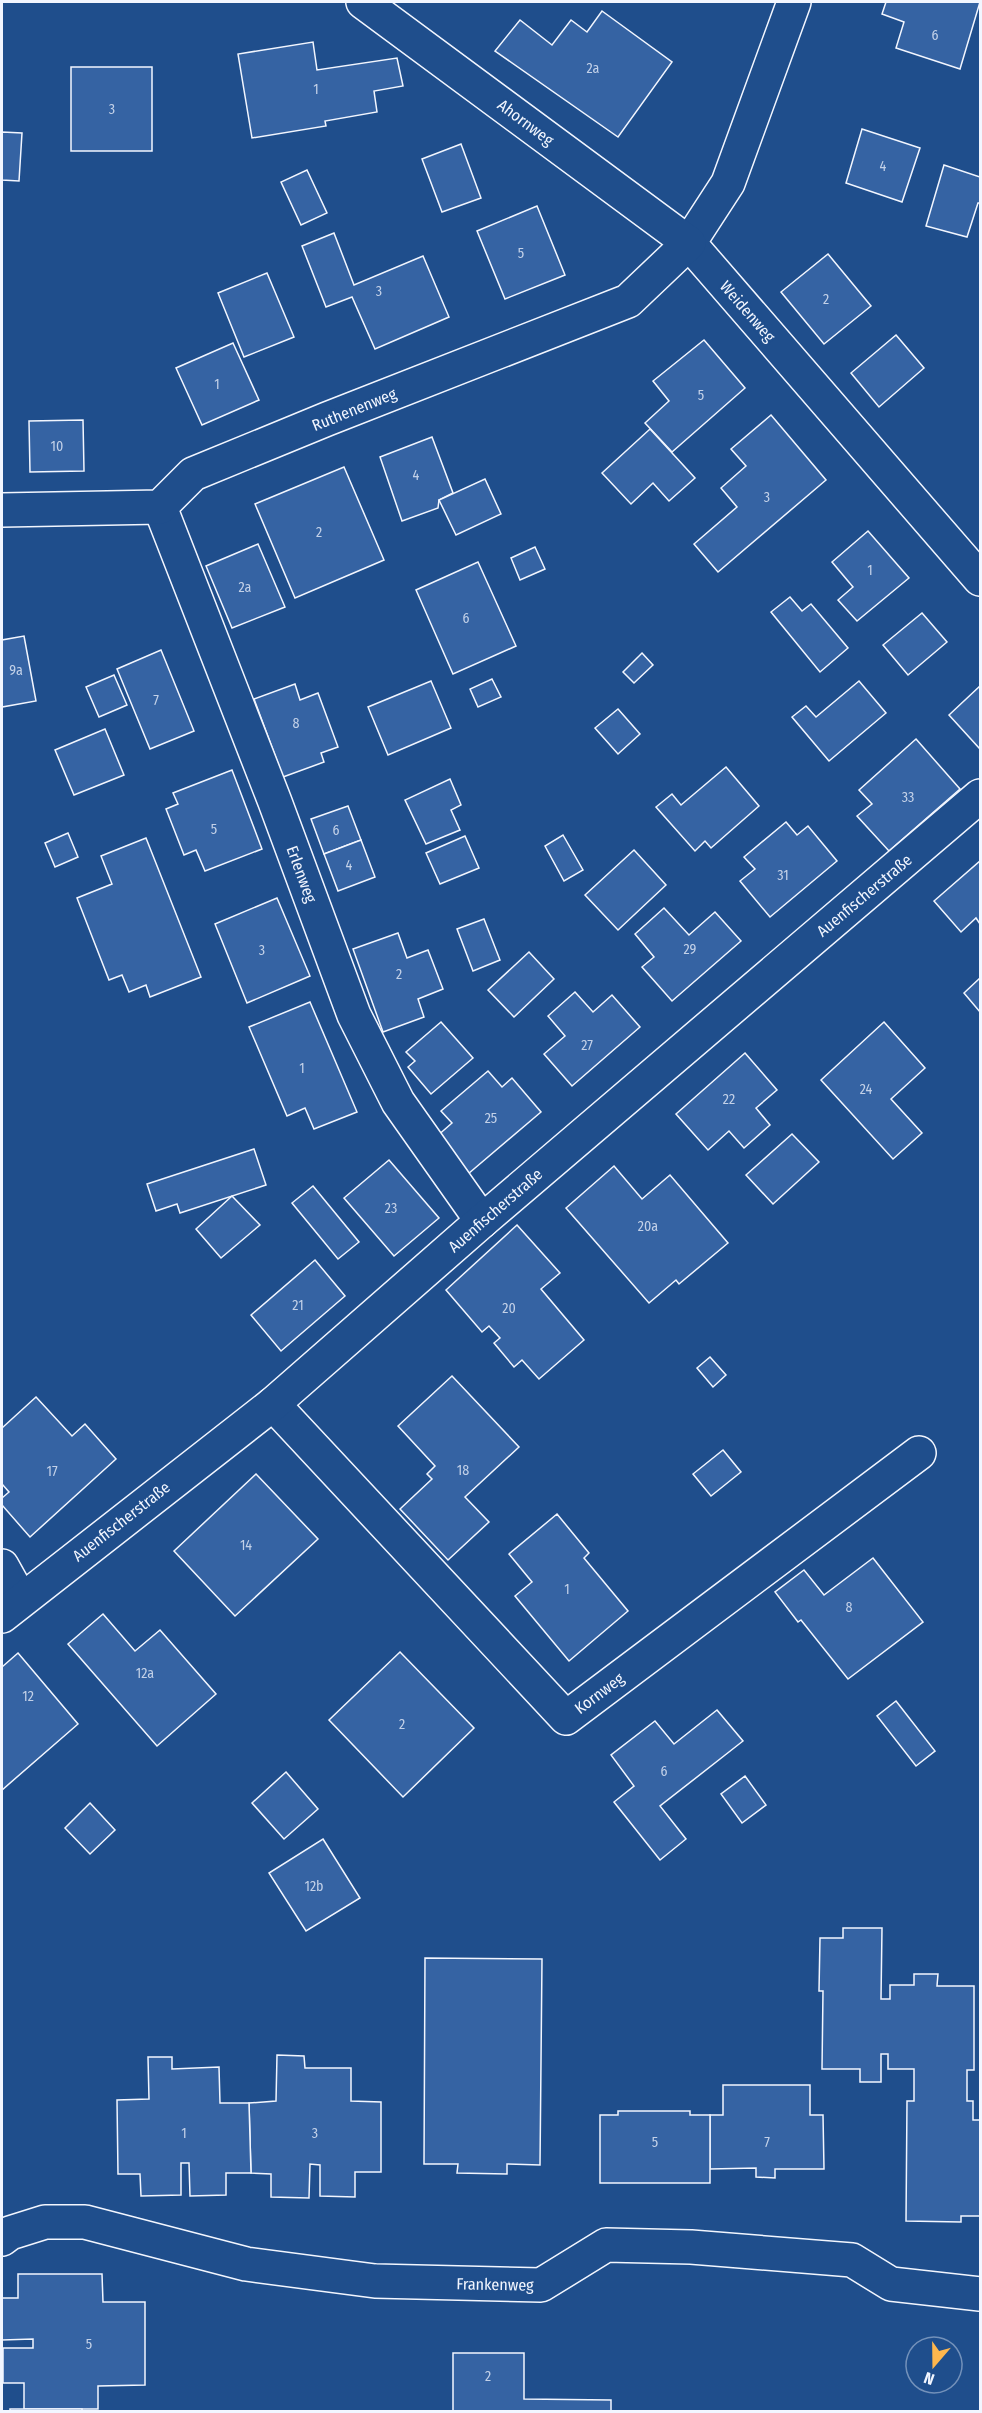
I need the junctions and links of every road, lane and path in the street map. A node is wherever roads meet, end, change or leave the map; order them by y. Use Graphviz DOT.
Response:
graph roads {
  1 [pos="363,2"];
  2 [pos="794,2"];
  3 [pos="689,243"];
  4 [pos="160,507"];
  5 [pos="2,510"];
  6 [pos="981,579"];
  7 [pos="981,796"];
  8 [pos="482,1221"];
  9 [pos="273,1404"];
  10 [pos="919,1454"];
  11 [pos="2,1566"];
  12 [pos="11,1608"];
  13 [pos="2,2239"];
  14 [pos="981,2294"];
  1 -- 3 [label="street, Ahornweg"];
  2 -- 3 [label="street"];
  3 -- 4 [label="street, Ruthenenweg"];
  3 -- 6 [label="street, Weidenweg"];
  4 -- 5 [label="street"];
  4 -- 8 [label="street, Erlenweg"];
  7 -- 8 [label="street, Auenfischerstraße"];
  8 -- 9 [label="street, Auenfischerstraße"];
  9 -- 10 [label="street, Kornweg"];
  9 -- 12 [label="street, Auenfischerstraße"];
  11 -- 12 [label="street"];
  13 -- 14 [label="street, Frankenweg"];
}
